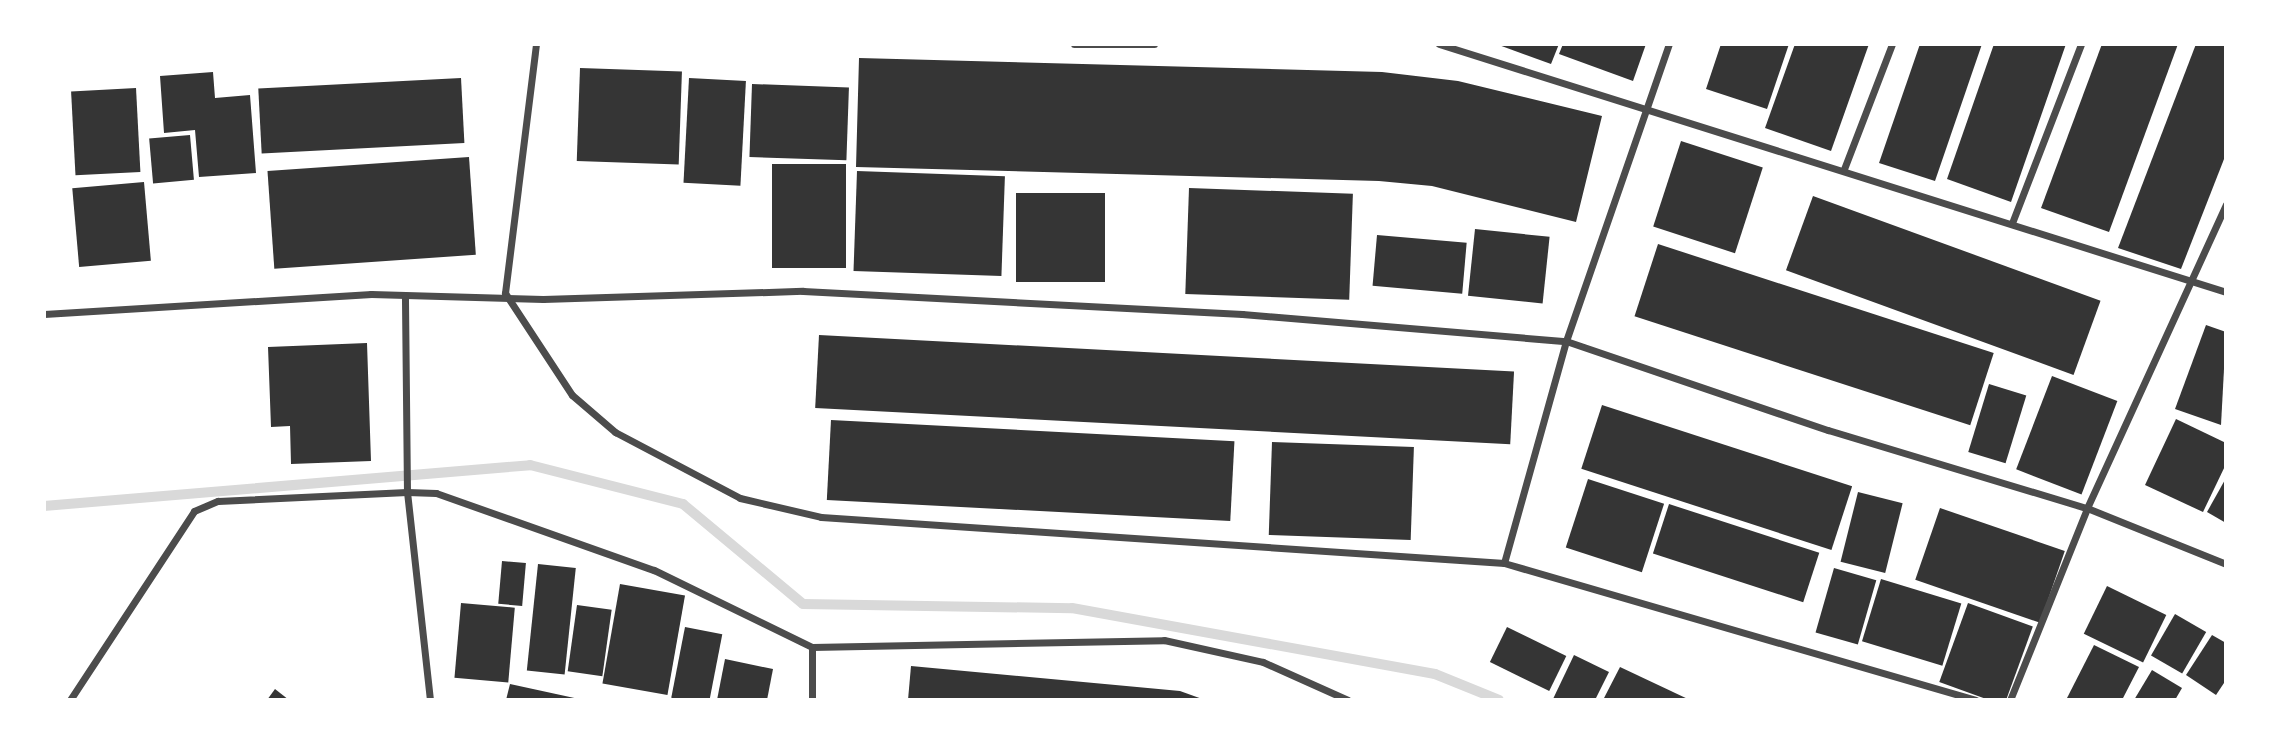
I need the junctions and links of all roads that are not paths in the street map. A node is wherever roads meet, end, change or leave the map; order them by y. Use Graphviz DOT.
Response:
graph roads {
  1 [pos="536,44"];
  2 [pos="1074,44"];
  3 [pos="1154,44"];
  4 [pos="1443,44"];
  5 [pos="1669,44"];
  6 [pos="1892,44"];
  7 [pos="2081,44"];
  8 [pos="1646,108"];
  9 [pos="1844,169"];
  10 [pos="2226,204"];
  11 [pos="2012,223"];
  12 [pos="2194,280"];
  13 [pos="2226,292"];
  14 [pos="505,293"];
  15 [pos="405,297"];
  16 [pos="44,314"];
  17 [pos="1566,341"];
  18 [pos="407,492"];
  19 [pos="2087,508"];
  20 [pos="1504,563"];
  21 [pos="2226,564"];
  22 [pos="812,647"];
  23 [pos="70,700"];
  24 [pos="430,700"];
  25 [pos="812,700"];
  26 [pos="1348,700"];
  27 [pos="1976,700"];
  28 [pos="2010,700"];
  1 -- 14 [label="street"];
  2 -- 3 [label="street"];
  4 -- 8 [label="street"];
  5 -- 8 [label="street"];
  6 -- 9 [label="street"];
  7 -- 11 [label="street"];
  8 -- 9 [label="street"];
  8 -- 17 [label="street"];
  9 -- 11 [label="street"];
  10 -- 12 [label="street"];
  11 -- 12 [label="street"];
  12 -- 13 [label="street"];
  12 -- 19 [label="street"];
  14 -- 15 [label="street"];
  14 -- 17 [label="street"];
  14 -- 20 [label="street"];
  15 -- 16 [label="street"];
  15 -- 18 [label="street"];
  17 -- 19 [label="street"];
  17 -- 20 [label="street"];
  18 -- 22 [label="street"];
  18 -- 23 [label="street"];
  18 -- 24 [label="street"];
  19 -- 21 [label="street"];
  19 -- 28 [label="street"];
  20 -- 27 [label="street"];
  22 -- 25 [label="street"];
  22 -- 26 [label="street"];
}
